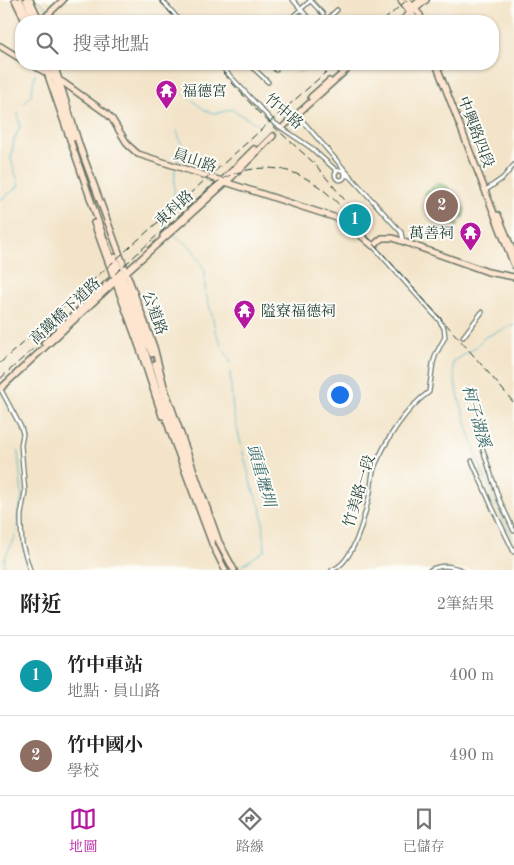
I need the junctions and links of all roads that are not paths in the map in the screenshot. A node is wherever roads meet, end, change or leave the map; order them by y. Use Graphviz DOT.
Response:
graph roads {
  1 [pos="15,0"];
  2 [pos="20,0"];
  3 [pos="26,0"];
  4 [pos="30,0"];
  5 [pos="63,0"];
  6 [pos="68,0"];
  7 [pos="162,0"];
  8 [pos="293,0"];
  9 [pos="311,0"];
  10 [pos="402,0"];
  11 [pos="407,0"];
  12 [pos="420,0"];
  13 [pos="426,0"];
  14 [pos="300,9"];
  15 [pos="412,9"];
  16 [pos="337,10"];
  17 [pos="323,14"];
  18 [pos="22,15"];
  19 [pos="27,15"];
  20 [pos="32,15"];
  21 [pos="38,15"];
  22 [pos="47,15"];
  23 [pos="52,15"];
  24 [pos="175,15"];
  25 [pos="294,15"];
  26 [pos="306,15"];
  27 [pos="332,15"];
  28 [pos="404,15"];
  29 [pos="406,15"];
  30 [pos="414,15"];
  31 [pos="417,15"];
  32 [pos="0,46"];
  33 [pos="15,55"];
  34 [pos="42,70"];
  35 [pos="52,70"];
  36 [pos="55,70"];
  37 [pos="225,70"];
  38 [pos="255,70"];
  39 [pos="440,70"];
  40 [pos="342,71"];
  41 [pos="46,72"];
  42 [pos="56,79"];
  43 [pos="268,82"];
  44 [pos="78,95"];
  45 [pos="67,105"];
  46 [pos="300,118"];
  47 [pos="283,125"];
  48 [pos="272,135"];
  49 [pos="78,148"];
  50 [pos="514,165"];
  51 [pos="337,171"];
  52 [pos="345,175"];
  53 [pos="351,177"];
  54 [pos="224,182"];
  55 [pos="487,189"];
  56 [pos="401,232"];
  57 [pos="394,238"];
  58 [pos="403,241"];
  59 [pos="373,246"];
  60 [pos="112,254"];
  61 [pos="514,254"];
  62 [pos="514,265"];
  63 [pos="119,275"];
  64 [pos="514,277"];
  65 [pos="482,312"];
  66 [pos="463,337"];
  67 [pos="0,388"];
  68 [pos="483,450"];
  69 [pos="472,461"];
  70 [pos="514,531"];
  71 [pos="514,552"];
  72 [pos="30,570"];
  73 [pos="223,570"];
  74 [pos="232,570"];
  75 [pos="332,570"];
  76 [pos="430,570"];
  77 [pos="462,570"];
  1 -- 18 [label="street"];
  2 -- 19 [label="street"];
  3 -- 20 [label="street"];
  4 -- 21 [label="street"];
  5 -- 22 [label="street"];
  6 -- 23 [label="street"];
  7 -- 24 [label="street"];
  8 -- 14 [label="street"];
  9 -- 14 [label="street"];
  9 -- 17 [label="street"];
  10 -- 15 [label="street"];
  11 -- 15 [label="street"];
  12 -- 15 [label="street"];
  13 -- 15 [label="street"];
  14 -- 25 [label="street"];
  14 -- 26 [label="street"];
  15 -- 28 [label="street"];
  15 -- 29 [label="street"];
  15 -- 30 [label="street"];
  15 -- 31 [label="street"];
  16 -- 27 [label="street"];
  32 -- 33 [label="street"];
  34 -- 41 [label="street, 員山路"];
  35 -- 42 [label="street, 公道路"];
  36 -- 42 [label="street, 公道路"];
  37 -- 51 [label="street, 竹中路"];
  38 -- 43 [label="street"];
  39 -- 55 [label="street, 中興路四段"];
  40 -- 47 [label="street"];
  41 -- 42 [label="street, 員山路"];
  41 -- 60 [label="street, 公道路"];
  42 -- 44 [label="street, 員山路"];
  42 -- 45 [label="street, 公道路"];
  42 -- 49 [label="street, 公道路"];
  44 -- 45 [label="street"];
  44 -- 54 [label="street, 員山路"];
  45 -- 49 [label="street, 公道路"];
  46 -- 53 [label="street"];
  48 -- 54 [label="street, 東科路"];
  49 -- 60 [label="street, 公道路"];
  50 -- 55 [label="street"];
  51 -- 52 [label="street"];
  51 -- 52 [label="street"];
  52 -- 53 [label="street"];
  53 -- 56 [label="street"];
  54 -- 59 [label="street, 員山路"];
  54 -- 63 [label="street, 東科路"];
  55 -- 61 [label="street, 中興路四段"];
  55 -- 62 [label="street, 中興路四段"];
  56 -- 57 [label="street"];
  56 -- 58 [label="street"];
  57 -- 58 [label="street"];
  57 -- 59 [label="street"];
  58 -- 64 [label="street"];
  59 -- 75 [label="street, 竹美路一段"];
  60 -- 63 [label="street, 公道路"];
  60 -- 63 [label="street, 公道路"];
  63 -- 67 [label="street, 高鐵橋下道路"];
  63 -- 73 [label="street, 公道路"];
  63 -- 74 [label="street, 公道路"];
  65 -- 66 [label="street"];
  67 -- 72 [label="street"];
  68 -- 70 [label="street"];
  69 -- 71 [label="street"];
  76 -- 77 [label="street"];
}
